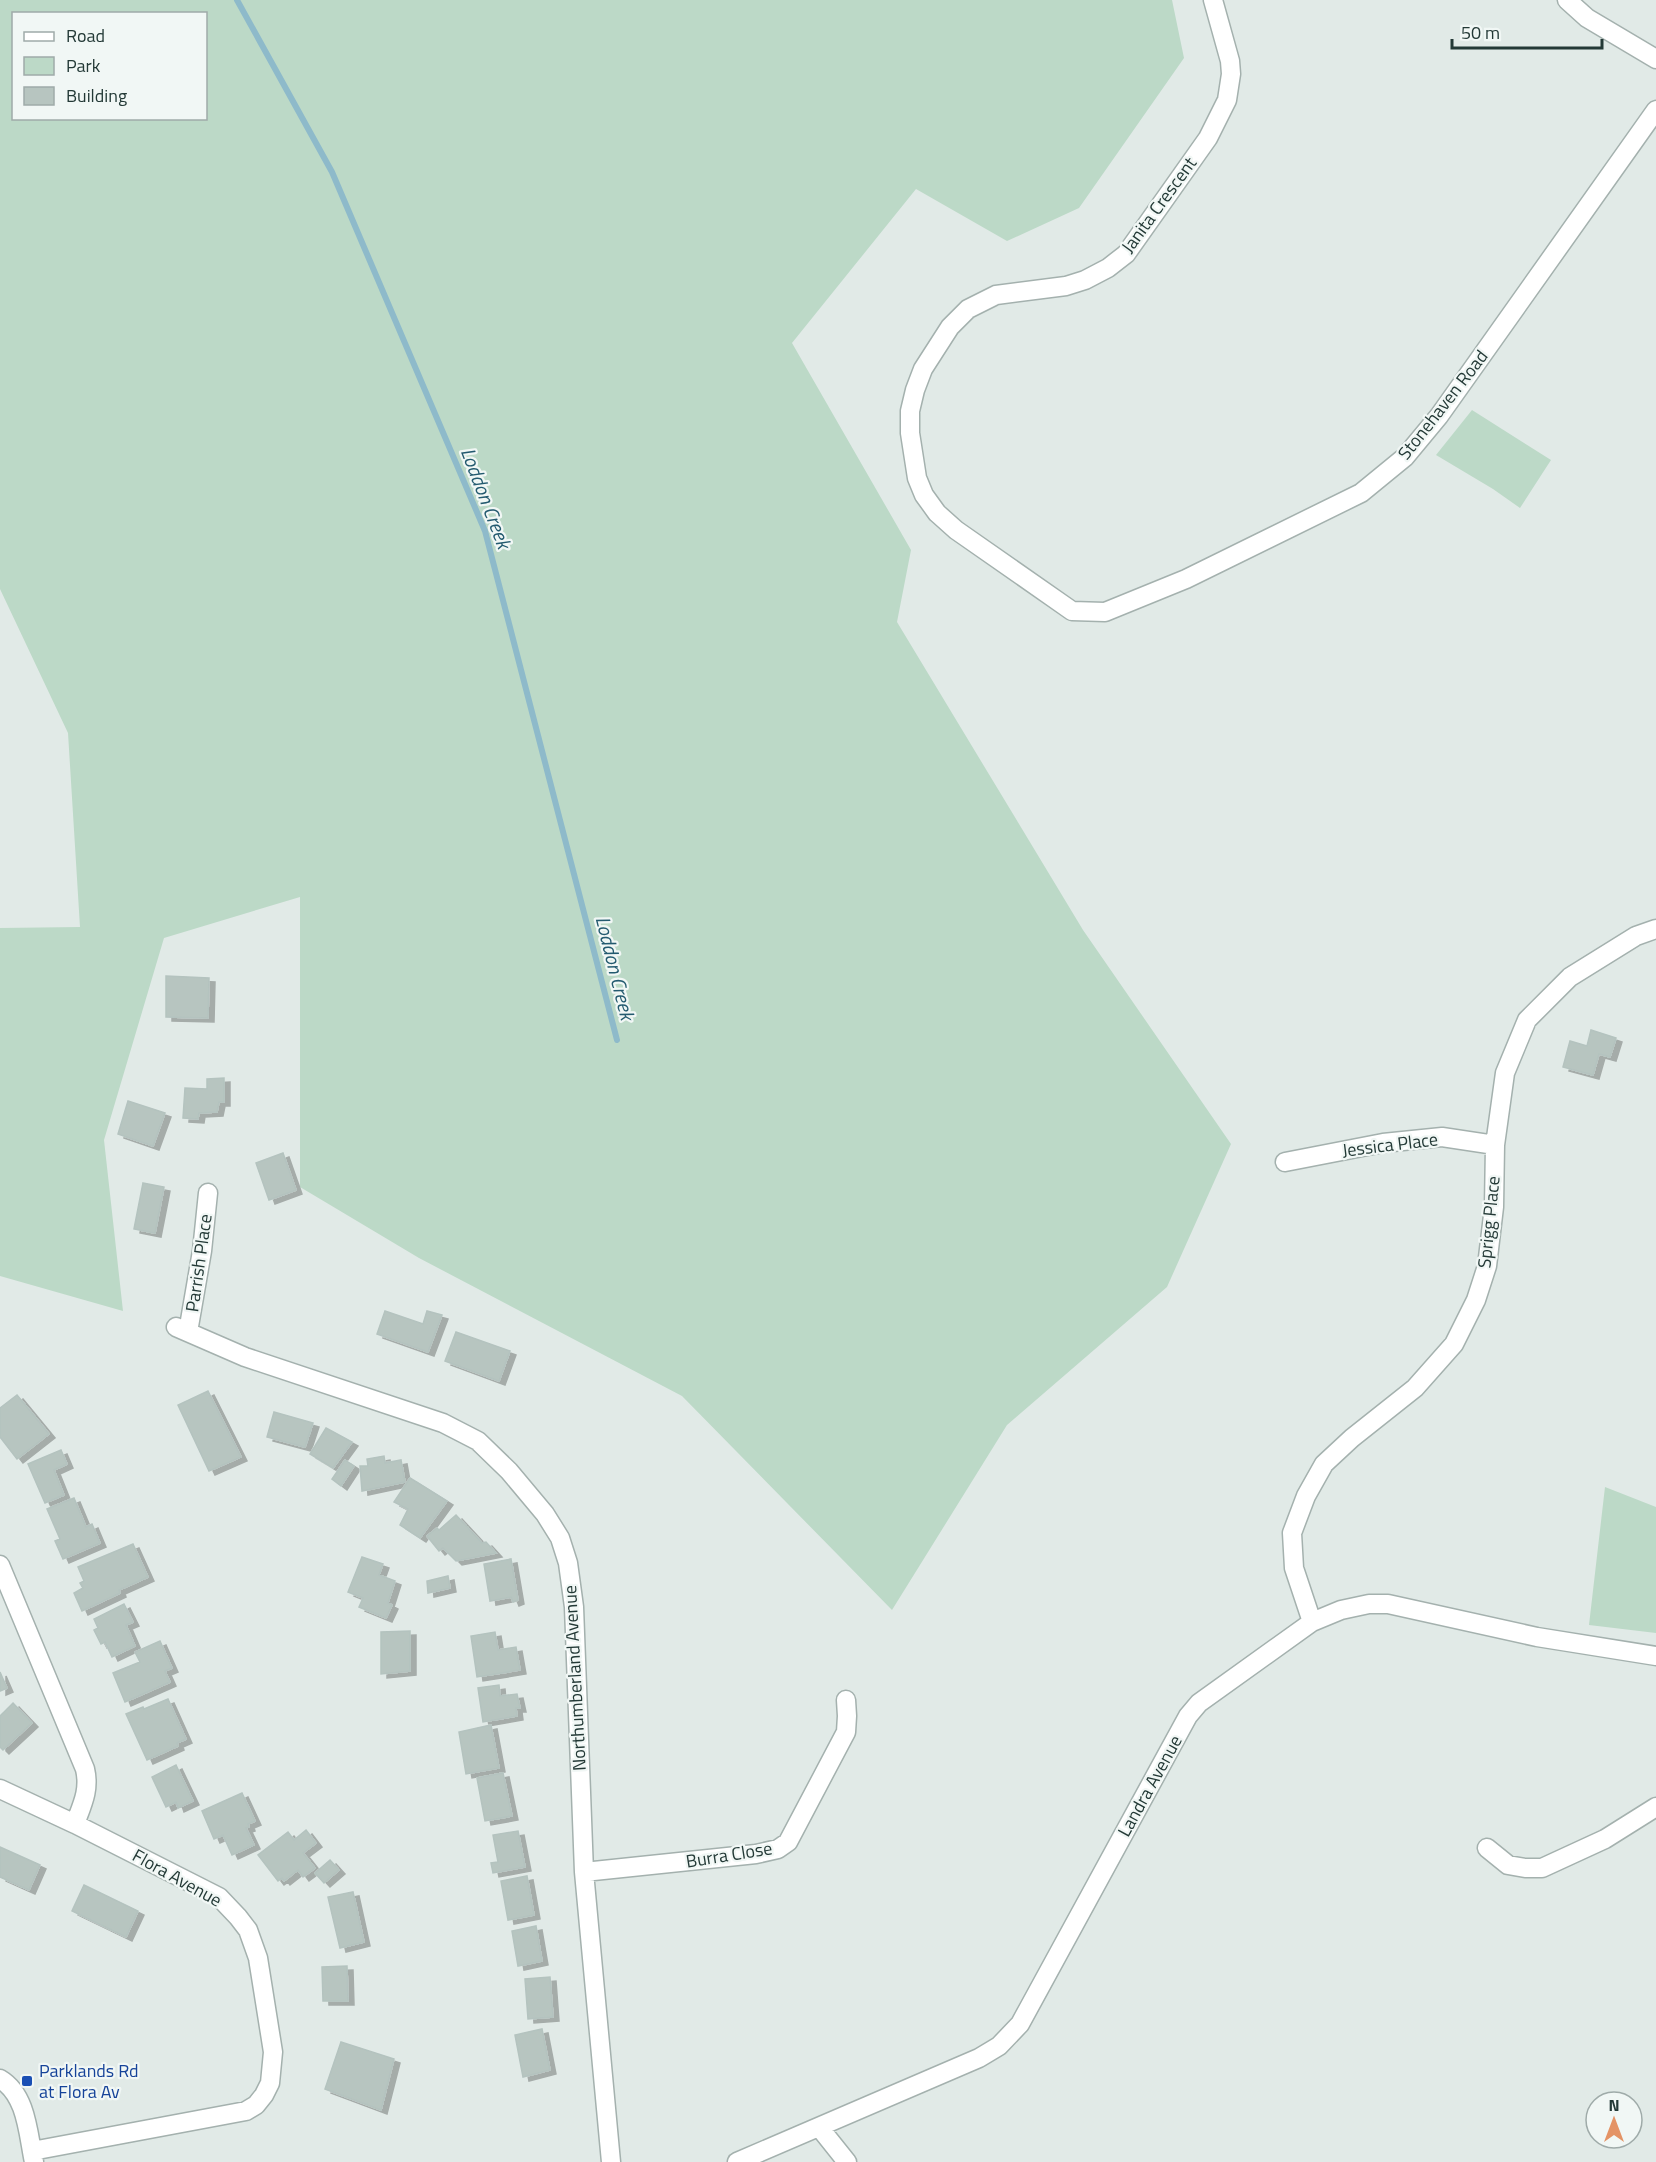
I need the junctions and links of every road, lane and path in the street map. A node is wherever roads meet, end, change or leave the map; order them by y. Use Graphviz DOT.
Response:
graph roads {
  1 [pos="1213,0"];
  2 [pos="1567,0"];
  3 [pos="1656,59"];
  4 [pos="1656,110"];
  5 [pos="1043,592"];
  6 [pos="1656,929"];
  7 [pos="1495,1145"];
  8 [pos="1285,1162"];
  9 [pos="208,1193"];
  10 [pos="182,1329"];
  11 [pos="0,1565"];
  12 [pos="1312,1622"];
  13 [pos="1656,1656"];
  14 [pos="846,1700"];
  15 [pos="0,1789"];
  16 [pos="1656,1807"];
  17 [pos="75,1824"];
  18 [pos="1487,1848"];
  19 [pos="584,1872"];
  20 [pos="0,2079"];
  21 [pos="819,2127"];
  22 [pos="33,2157"];
  23 [pos="611,2162"];
  24 [pos="737,2162"];
  25 [pos="847,2162"];
  1 -- 5 [label="street, Janita Crescent"];
  2 -- 3 [label="street"];
  4 -- 5 [label="street, Stonehaven Road"];
  6 -- 7 [label="street, Sprigg Place"];
  7 -- 8 [label="street, Jessica Place"];
  7 -- 12 [label="street, Sprigg Place"];
  9 -- 10 [label="street, Parrish Place"];
  10 -- 19 [label="street, Northumberland Avenue"];
  11 -- 17 [label="street"];
  12 -- 13 [label="street, Landra Avenue"];
  12 -- 21 [label="street, Landra Avenue"];
  14 -- 19 [label="street, Burra Close"];
  15 -- 17 [label="street, Flora Avenue"];
  16 -- 18 [label="street"];
  17 -- 22 [label="street, Flora Avenue"];
  19 -- 23 [label="street, Northumberland Avenue"];
  20 -- 22 [label="street"];
  21 -- 24 [label="street, Landra Avenue"];
  21 -- 25 [label="street"];
}
